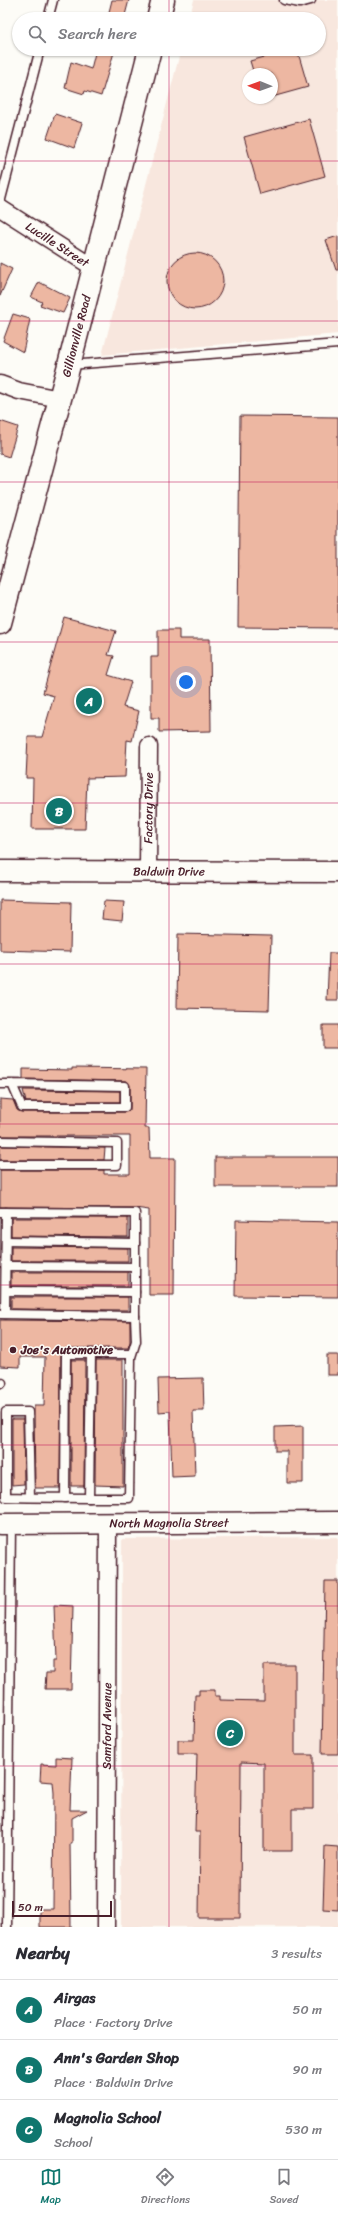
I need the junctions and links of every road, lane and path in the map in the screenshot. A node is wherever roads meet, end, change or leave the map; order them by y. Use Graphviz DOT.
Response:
graph roads {
  1 [pos="53,0"];
  2 [pos="163,0"];
  3 [pos="284,0"];
  4 [pos="311,0"];
  5 [pos="50,12"];
  6 [pos="160,12"];
  7 [pos="38,56"];
  8 [pos="148,56"];
  9 [pos="0,202"];
  10 [pos="0,208"];
  11 [pos="94,268"];
  12 [pos="338,344"];
  13 [pos="70,365"];
  14 [pos="0,384"];
  15 [pos="60,398"];
  16 [pos="0,623"];
  17 [pos="149,746"];
  18 [pos="0,871"];
  19 [pos="148,871"];
  20 [pos="338,872"];
  21 [pos="0,1084"];
  22 [pos="12,1084"];
  23 [pos="0,1141"];
  24 [pos="0,1165"];
  25 [pos="3,1212"];
  26 [pos="6,1241"];
  27 [pos="135,1243"];
  28 [pos="6,1266"];
  29 [pos="135,1267"];
  30 [pos="6,1291"];
  31 [pos="135,1292"];
  32 [pos="3,1314"];
  33 [pos="135,1316"];
  34 [pos="91,1354"];
  35 [pos="132,1354"];
  36 [pos="30,1497"];
  37 [pos="65,1498"];
  38 [pos="89,1498"];
  39 [pos="338,1522"];
  40 [pos="5,1524"];
  41 [pos="108,1525"];
  42 [pos="7,1927"];
  43 [pos="106,1927"];
  1 -- 5 [label="lane"];
  2 -- 6 [label="main road"];
  3 -- 4 [label="lane"];
  7 -- 9 [label="lane"];
  8 -- 11 [label="main road, Gillionville Road"];
  10 -- 11 [label="street, Lucille Street"];
  11 -- 13 [label="main road, Gillionville Road"];
  12 -- 13 [label="lane"];
  13 -- 15 [label="main road, Gillionville Road"];
  14 -- 15 [label="street"];
  15 -- 16 [label="main road, Gillionville Road"];
  17 -- 19 [label="street, Factory Drive"];
  18 -- 19 [label="street, Baldwin Drive"];
  19 -- 20 [label="street, Baldwin Drive"];
  21 -- 22 [label="lane"];
  22 -- 22 [label="lane"];
  23 -- 24 [label="lane"];
  25 -- 26 [label="lane"];
  25 -- 27 [label="lane"];
  26 -- 27 [label="lane"];
  26 -- 28 [label="lane"];
  27 -- 29 [label="lane"];
  28 -- 29 [label="lane"];
  28 -- 30 [label="lane"];
  29 -- 31 [label="lane"];
  30 -- 31 [label="lane"];
  30 -- 32 [label="lane"];
  31 -- 33 [label="lane"];
  32 -- 33 [label="lane"];
  33 -- 35 [label="lane"];
  34 -- 35 [label="lane"];
  34 -- 37 [label="lane"];
  34 -- 38 [label="lane"];
  35 -- 38 [label="lane"];
  36 -- 36 [label="lane"];
  36 -- 37 [label="lane"];
  37 -- 38 [label="lane"];
  39 -- 41 [label="street, North Magnolia Street"];
  40 -- 41 [label="street, North Magnolia Street"];
  40 -- 42 [label="lane"];
  41 -- 43 [label="street, Samford Avenue"];
}
